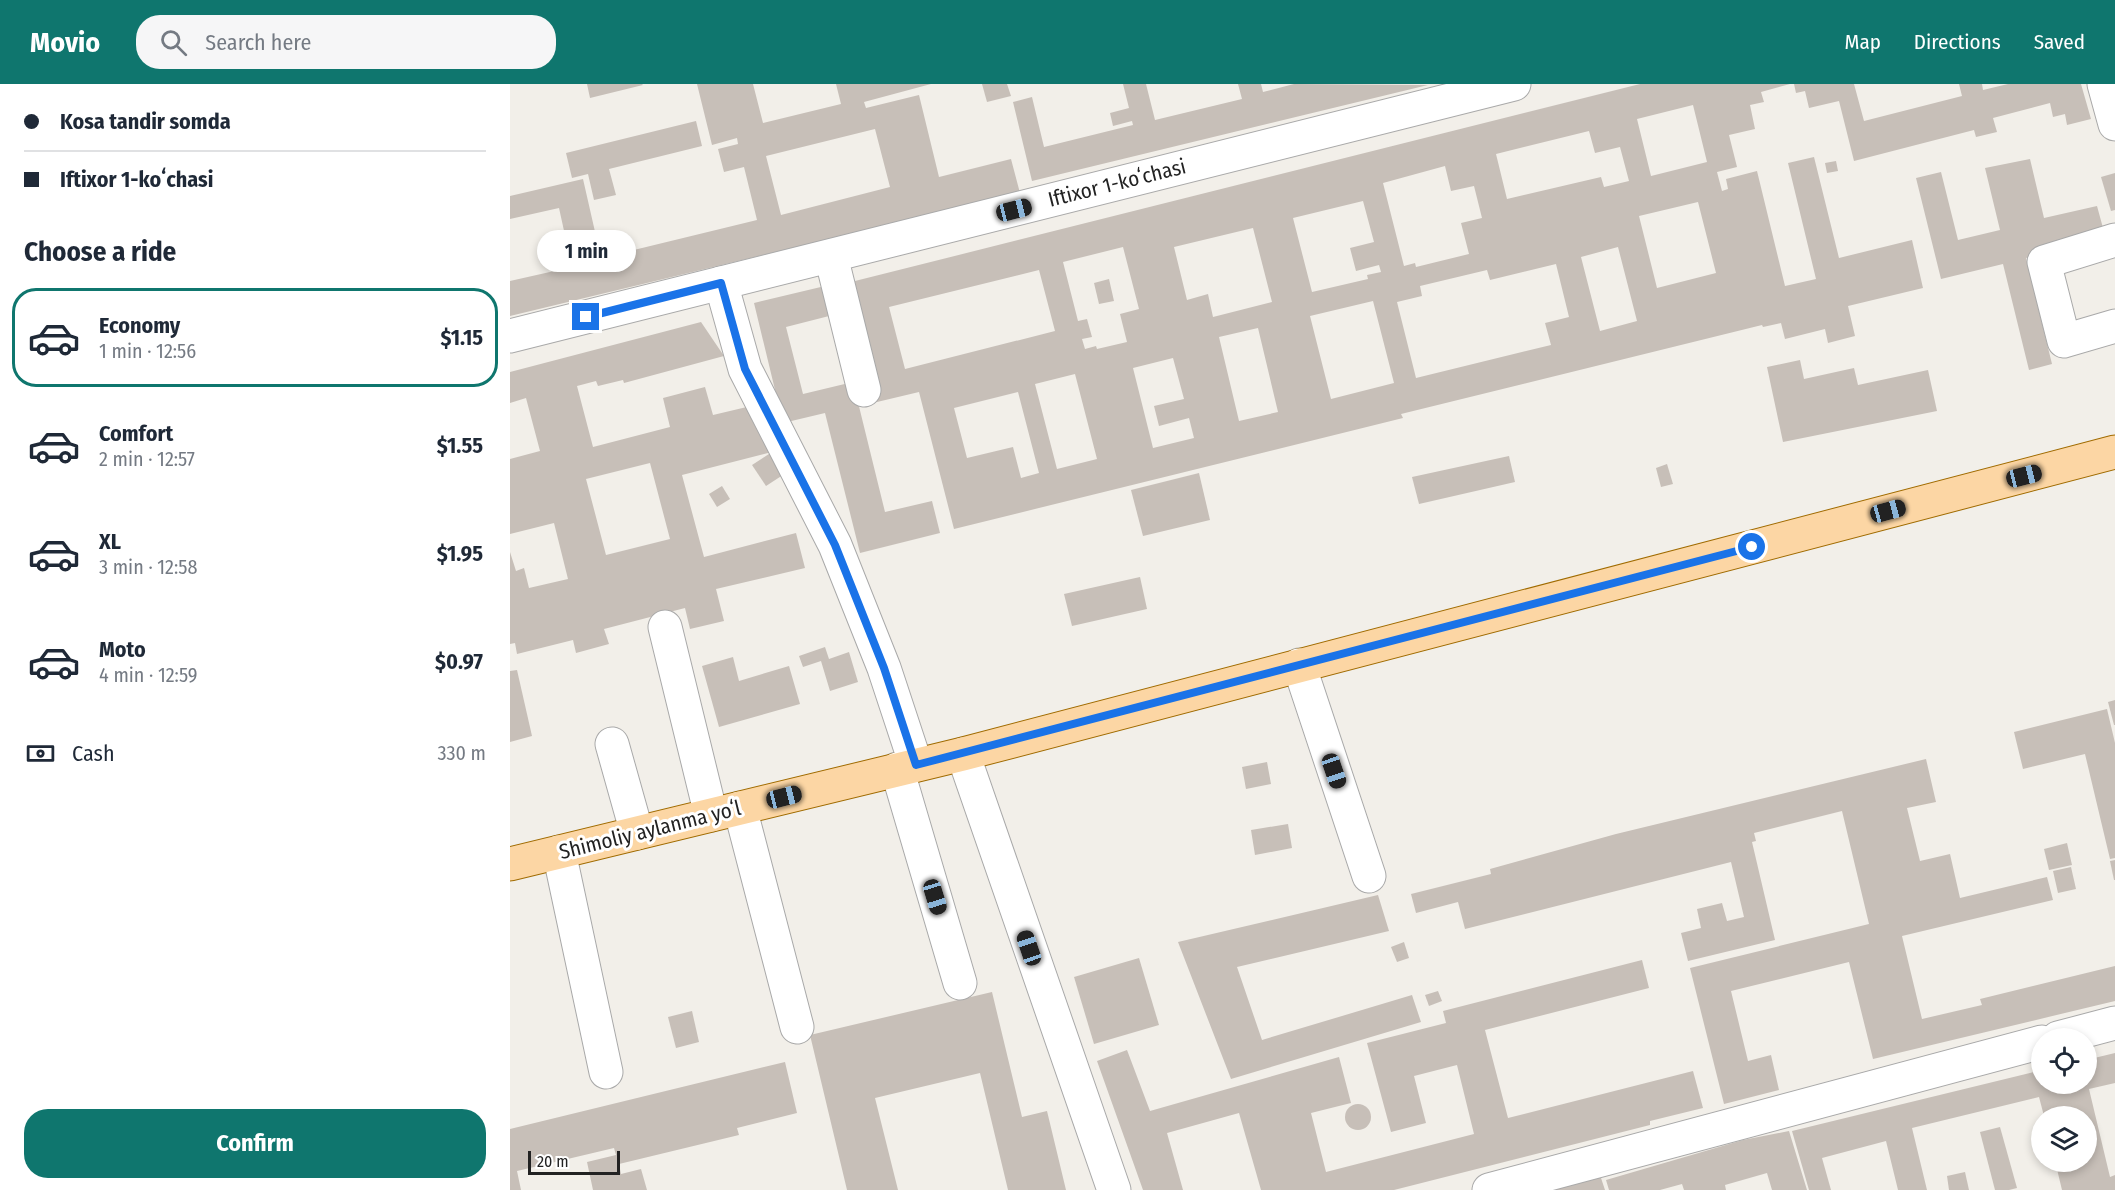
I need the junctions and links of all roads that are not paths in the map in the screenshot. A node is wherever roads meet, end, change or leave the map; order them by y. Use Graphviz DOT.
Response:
graph roads {
  1 [pos="1514,84"];
  2 [pos="2104,84"];
  3 [pos="2115,124"];
  4 [pos="2115,240"];
  5 [pos="831,256"];
  6 [pos="721,283"];
  7 [pos="2115,326"];
  8 [pos="510,336"];
  9 [pos="864,390"];
  10 [pos="2115,452"];
  11 [pos="665,627"];
  12 [pos="1299,665"];
  13 [pos="612,744"];
  14 [pos="963,754"];
  15 [pos="907,767"];
  16 [pos="725,811"];
  17 [pos="637,833"];
  18 [pos="559,852"];
  19 [pos="510,864"];
  20 [pos="1369,876"];
  21 [pos="960,983"];
  22 [pos="2115,1023"];
  23 [pos="797,1027"];
  24 [pos="2096,1028"];
  25 [pos="2031,1045"];
  26 [pos="606,1072"];
  27 [pos="1113,1190"];
  28 [pos="1489,1190"];
  1 -- 5 [label="street, Iftixor 1-koʻchasi"];
  2 -- 3 [label="street"];
  4 -- 7 [label="street"];
  5 -- 6 [label="street, Iftixor 1-koʻchasi"];
  5 -- 9 [label="street"];
  6 -- 8 [label="street, Iftixor 1-koʻchasi"];
  6 -- 15 [label="street"];
  10 -- 12 [label="main road, Shimoliy aylanma yoʻl"];
  11 -- 16 [label="street"];
  12 -- 14 [label="main road, Shimoliy aylanma yoʻl"];
  12 -- 20 [label="street"];
  13 -- 17 [label="street"];
  14 -- 15 [label="main road, Shimoliy aylanma yoʻl"];
  14 -- 27 [label="street"];
  15 -- 16 [label="main road, Shimoliy aylanma yoʻl"];
  15 -- 21 [label="street"];
  16 -- 17 [label="main road, Shimoliy aylanma yoʻl"];
  16 -- 23 [label="street"];
  17 -- 18 [label="main road, Shimoliy aylanma yoʻl"];
  18 -- 19 [label="main road, Shimoliy aylanma yoʻl"];
  18 -- 26 [label="street"];
  22 -- 24 [label="street"];
  25 -- 28 [label="street"];
}
